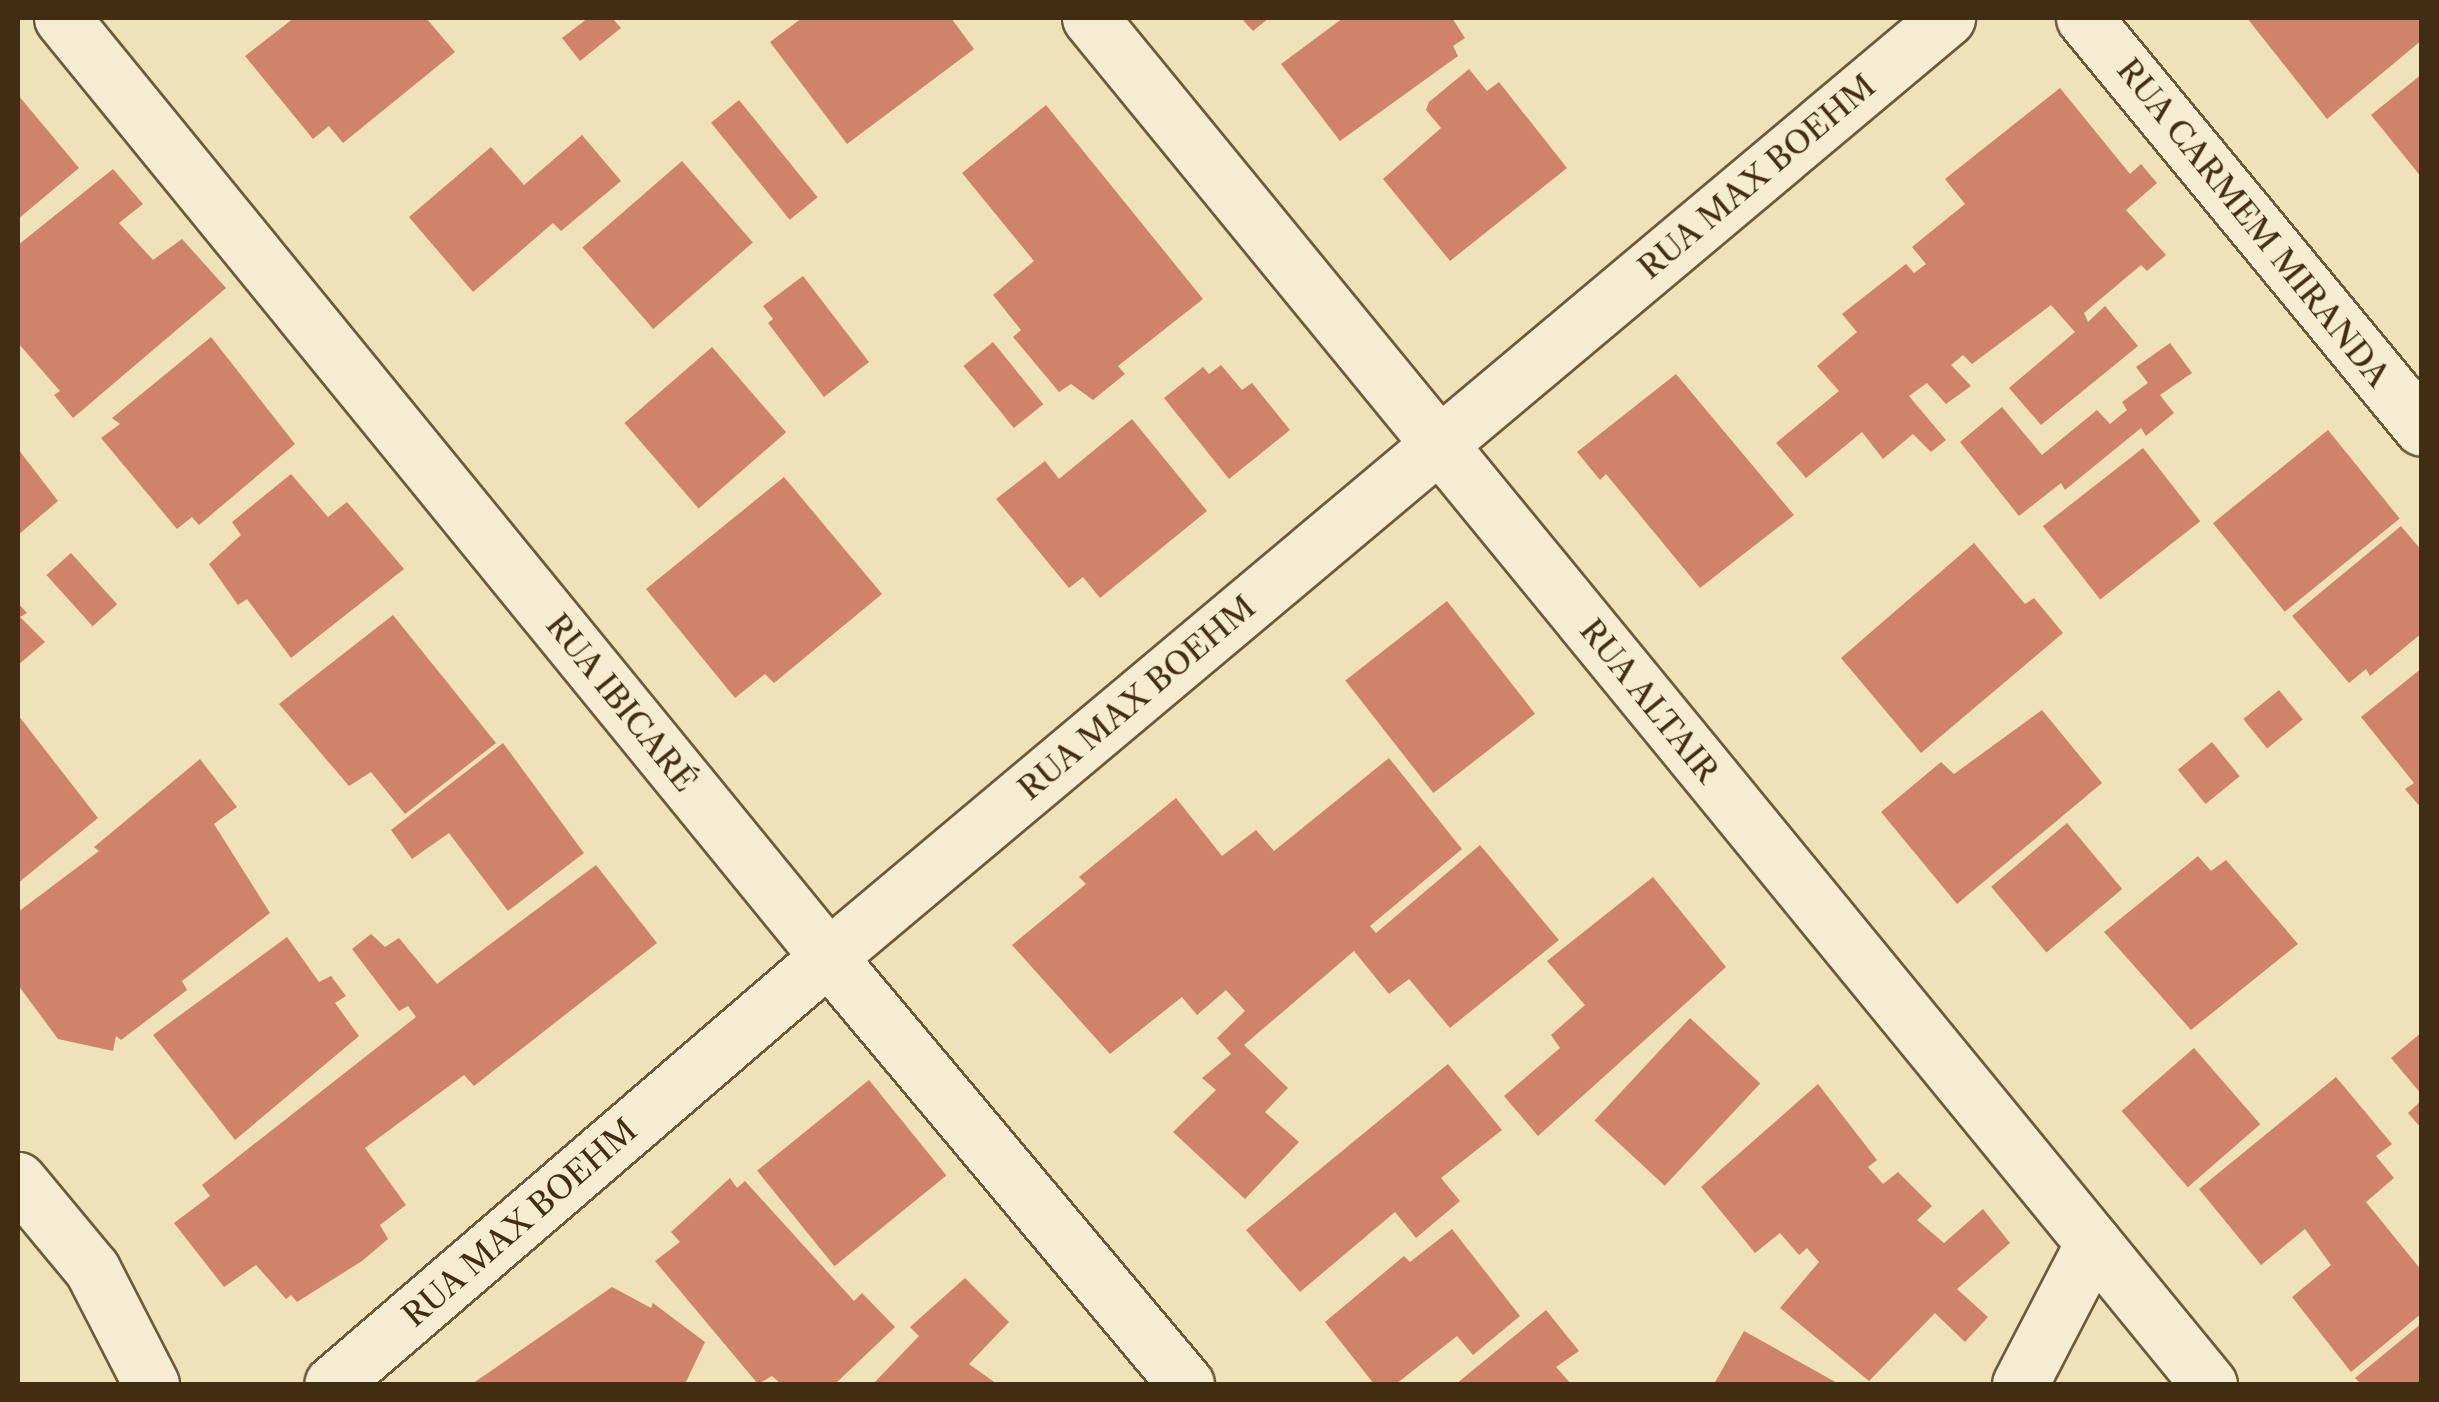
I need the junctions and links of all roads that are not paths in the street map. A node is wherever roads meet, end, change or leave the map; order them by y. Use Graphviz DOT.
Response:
graph roads {
  1 [pos="62,18"];
  2 [pos="1090,18"];
  3 [pos="1947,18"];
  4 [pos="2084,18"];
  5 [pos="2422,428"];
  6 [pos="1439,444"];
  7 [pos="828,957"];
  8 [pos="18,1180"];
  9 [pos="2093,1243"];
  10 [pos="151,1384"];
  11 [pos="332,1384"];
  12 [pos="1186,1384"];
  13 [pos="2020,1384"];
  14 [pos="2209,1384"];
  1 -- 7 [label="street, RUA IBICARÉ"];
  2 -- 6 [label="street, RUA ALTAIR"];
  3 -- 6 [label="street, RUA MAX BOEHM"];
  4 -- 5 [label="street, RUA CARMEM MIRANDA"];
  6 -- 7 [label="street, RUA MAX BOEHM"];
  6 -- 9 [label="street, RUA ALTAIR"];
  7 -- 11 [label="street, RUA MAX BOEHM"];
  7 -- 12 [label="street, RUA IBICARÉ"];
  8 -- 10 [label="street"];
  9 -- 13 [label="street"];
  9 -- 14 [label="street, RUA ALTAIR"];
}
